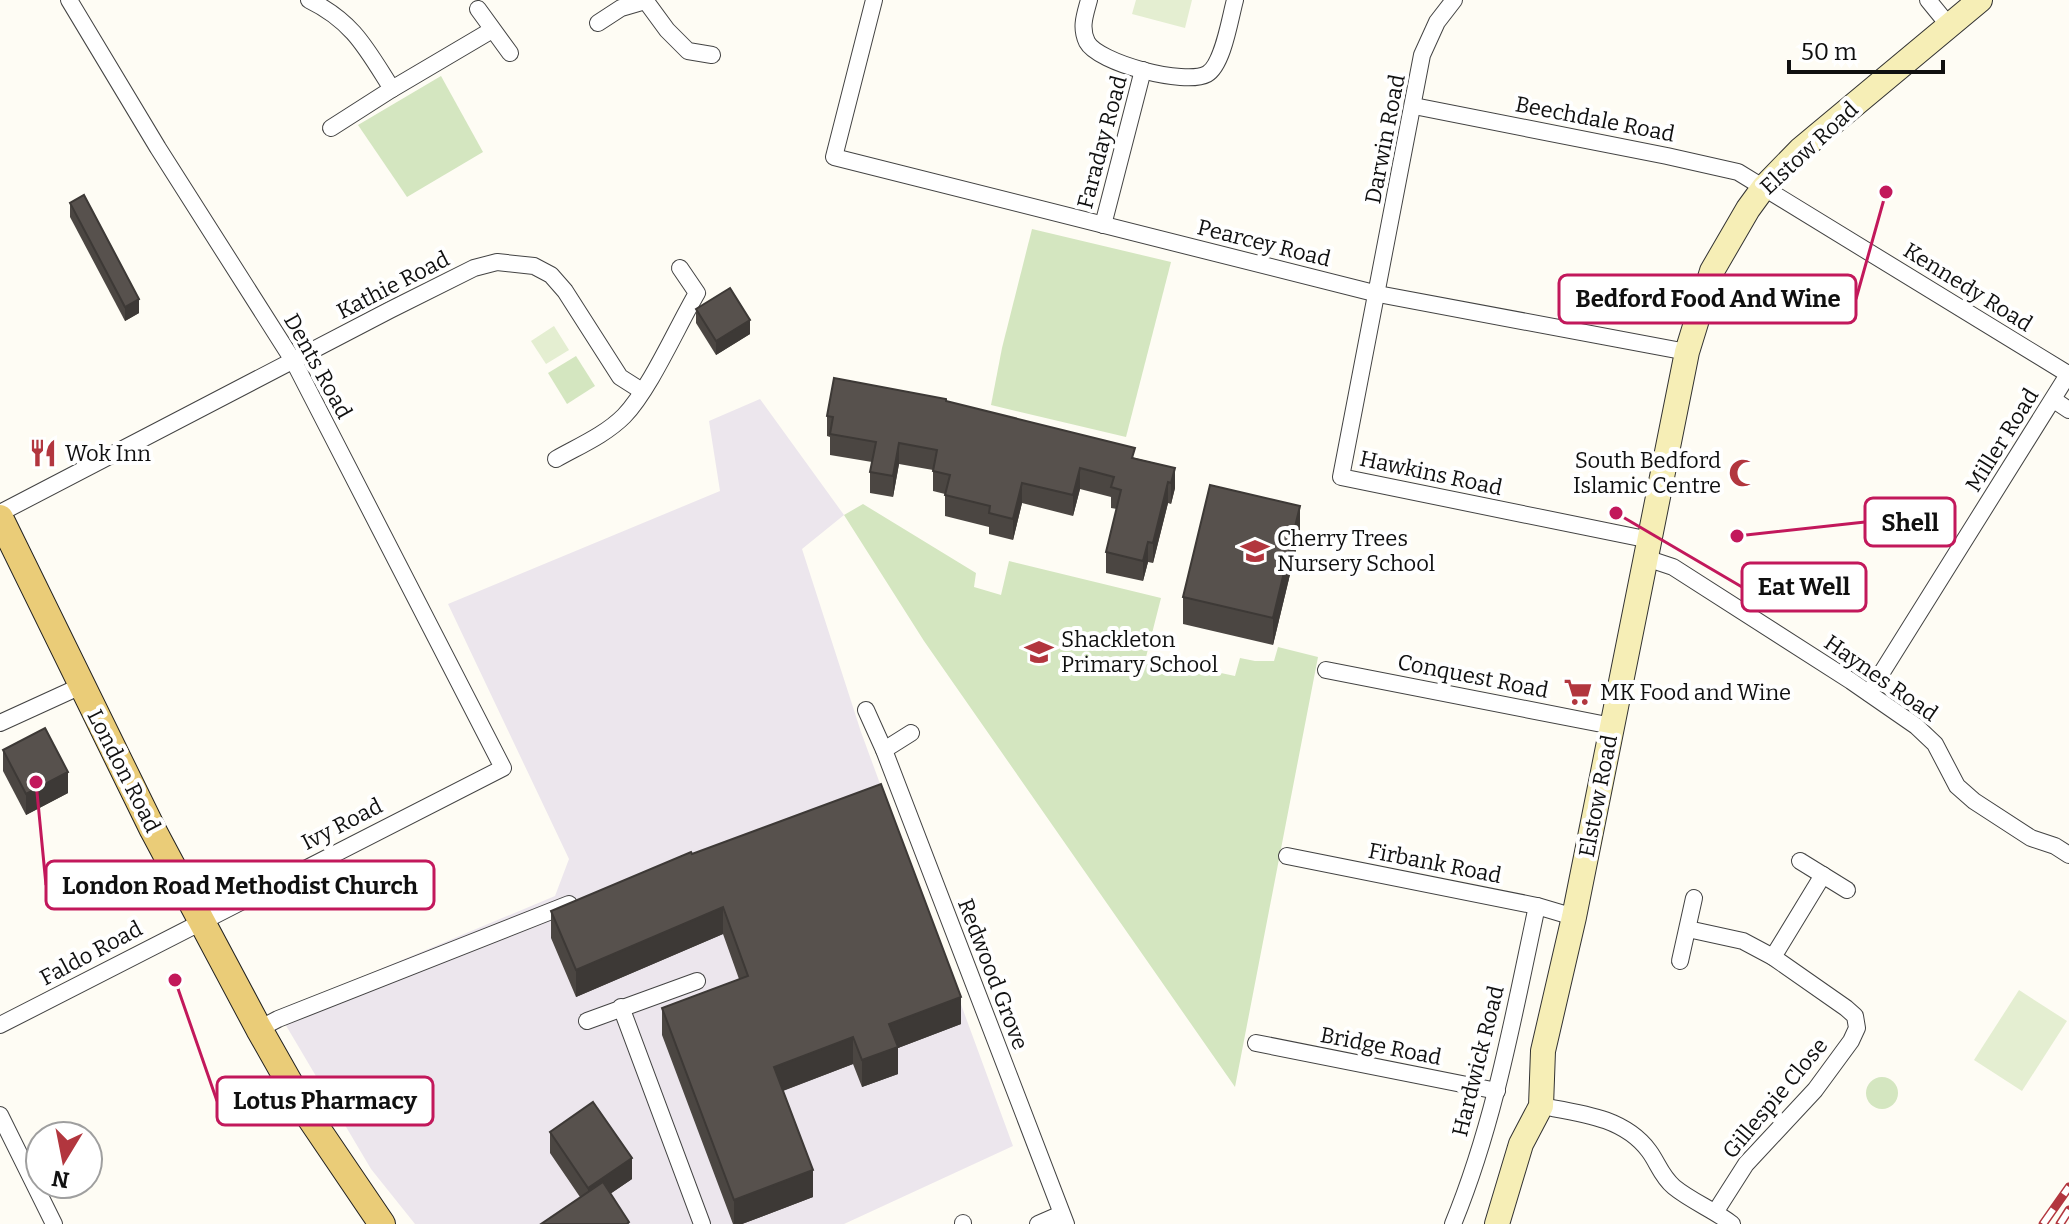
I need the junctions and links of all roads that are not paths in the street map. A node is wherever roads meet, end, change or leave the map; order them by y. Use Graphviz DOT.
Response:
graph roads {
  1 [pos="69,0"];
  2 [pos="309,0"];
  3 [pos="874,0"];
  4 [pos="1089,0"];
  5 [pos="1235,0"];
  6 [pos="1454,0"];
  7 [pos="1928,0"];
  8 [pos="1980,0"];
  9 [pos="645,1"];
  10 [pos="478,9"];
  11 [pos="598,23"];
  12 [pos="1950,27"];
  13 [pos="492,30"];
  14 [pos="510,53"];
  15 [pos="712,55"];
  16 [pos="1143,70"];
  17 [pos="392,89"];
  18 [pos="1414,106"];
  19 [pos="331,128"];
  20 [pos="1764,187"];
  21 [pos="1103,225"];
  22 [pos="680,268"];
  23 [pos="1378,294"];
  24 [pos="1687,352"];
  25 [pos="294,362"];
  26 [pos="2069,374"];
  27 [pos="642,391"];
  28 [pos="2054,400"];
  29 [pos="2069,410"];
  30 [pos="556,459"];
  31 [pos="0,516"];
  32 [pos="1648,549"];
  33 [pos="1326,670"];
  34 [pos="81,686"];
  35 [pos="1869,693"];
  36 [pos="866,710"];
  37 [pos="0,723"];
  38 [pos="1612,726"];
  39 [pos="911,733"];
  40 [pos="884,750"];
  41 [pos="503,768"];
  42 [pos="2069,855"];
  43 [pos="1287,856"];
  44 [pos="1800,861"];
  45 [pos="1823,875"];
  46 [pos="1847,890"];
  47 [pos="1694,898"];
  48 [pos="569,904"];
  49 [pos="1537,906"];
  50 [pos="1574,917"];
  51 [pos="202,920"];
  52 [pos="1688,929"];
  53 [pos="1773,957"];
  54 [pos="1680,961"];
  55 [pos="697,981"];
  56 [pos="621,1007"];
  57 [pos="587,1021"];
  58 [pos="0,1025"];
  59 [pos="259,1029"];
  60 [pos="1256,1043"];
  61 [pos="1497,1091"];
  62 [pos="1541,1106"];
  63 [pos="0,1115"];
  64 [pos="1716,1211"];
  65 [pos="1064,1219"];
  66 [pos="54,1224"];
  67 [pos="382,1224"];
  68 [pos="702,1224"];
  69 [pos="1038,1224"];
  70 [pos="1453,1224"];
  71 [pos="1497,1224"];
  72 [pos="1732,1224"];
  1 -- 25 [label="street, Dents Road"];
  2 -- 17 [label="street"];
  3 -- 21 [label="street, Pearcey Road"];
  4 -- 16 [label="street"];
  5 -- 16 [label="street"];
  6 -- 18 [label="street, Darwin Road"];
  7 -- 12 [label="street"];
  8 -- 12 [label="street, Elstow Road"];
  9 -- 11 [label="street"];
  9 -- 15 [label="street"];
  10 -- 13 [label="street"];
  12 -- 20 [label="street, Elstow Road"];
  13 -- 14 [label="street"];
  13 -- 17 [label="street"];
  16 -- 21 [label="street, Faraday Road"];
  17 -- 19 [label="street"];
  18 -- 20 [label="street, Beechdale Road"];
  18 -- 23 [label="street, Darwin Road"];
  20 -- 24 [label="street, Elstow Road"];
  20 -- 26 [label="street, Kennedy Road"];
  21 -- 23 [label="street, Pearcey Road"];
  22 -- 27 [label="street"];
  23 -- 24 [label="street, Pearcey Road"];
  23 -- 32 [label="street, Hawkins Road"];
  24 -- 32 [label="street, Elstow Road"];
  25 -- 27 [label="street, Kathie Road"];
  25 -- 31 [label="street, Kathie Road"];
  25 -- 41 [label="street, Dents Road"];
  26 -- 28 [label="street, Miller Road"];
  27 -- 30 [label="street"];
  28 -- 29 [label="street"];
  28 -- 35 [label="street, Miller Road"];
  31 -- 34 [label="main road, London Road"];
  32 -- 35 [label="street, Haynes Road"];
  32 -- 38 [label="street, Elstow Road"];
  33 -- 38 [label="street, Conquest Road"];
  34 -- 37 [label="street"];
  34 -- 51 [label="main road, London Road"];
  35 -- 42 [label="street, Haynes Road"];
  36 -- 40 [label="street, Redwood Grove"];
  38 -- 50 [label="street, Elstow Road"];
  39 -- 40 [label="street"];
  40 -- 65 [label="street, Redwood Grove"];
  41 -- 51 [label="street, Ivy Road"];
  43 -- 49 [label="street, Firbank Road"];
  44 -- 45 [label="street"];
  45 -- 46 [label="street"];
  45 -- 53 [label="street"];
  47 -- 52 [label="street"];
  48 -- 59 [label="street"];
  49 -- 50 [label="street, Firbank Road"];
  49 -- 61 [label="street, Hardwick Road"];
  50 -- 62 [label="street, Elstow Road"];
  51 -- 58 [label="street, Faldo Road"];
  51 -- 59 [label="main road, London Road"];
  52 -- 53 [label="street, Gillespie Close"];
  52 -- 54 [label="street"];
  53 -- 64 [label="street, Gillespie Close"];
  55 -- 56 [label="street"];
  56 -- 57 [label="street"];
  56 -- 68 [label="street"];
  59 -- 67 [label="main road, London Road"];
  60 -- 61 [label="street, Bridge Road"];
  61 -- 70 [label="street, Hardwick Road"];
  62 -- 64 [label="street"];
  62 -- 71 [label="street, Elstow Road"];
  63 -- 66 [label="street"];
  64 -- 72 [label="street"];
  65 -- 69 [label="street, Redwood Grove"];
}
